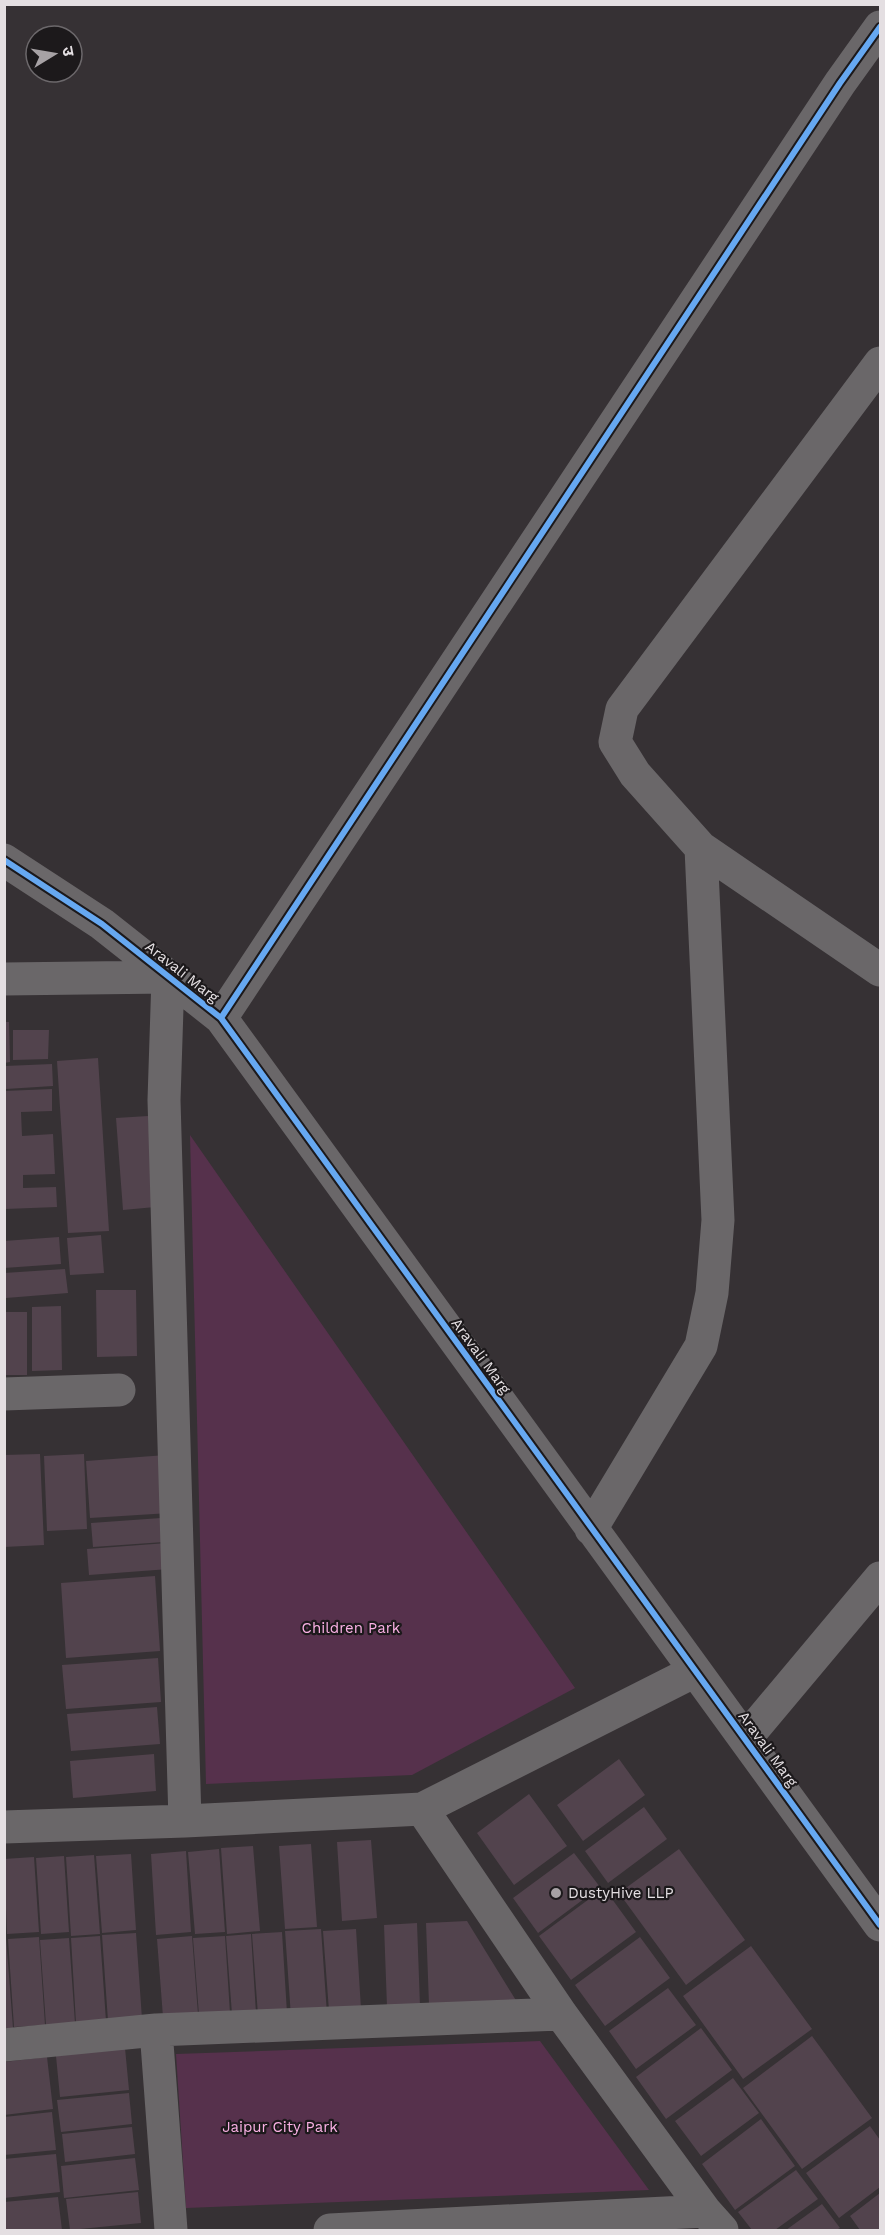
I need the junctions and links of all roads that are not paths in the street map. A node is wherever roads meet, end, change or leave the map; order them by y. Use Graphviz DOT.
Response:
graph roads {
  1 [pos="880,27"];
  2 [pos="880,363"];
  3 [pos="702,848"];
  4 [pos="4,860"];
  5 [pos="880,969"];
  6 [pos="168,977"];
  7 [pos="4,979"];
  8 [pos="221,1018"];
  9 [pos="119,1390"];
  10 [pos="4,1394"];
  11 [pos="591,1529"];
  12 [pos="880,1578"];
  13 [pos="695,1671"];
  14 [pos="746,1738"];
  15 [pos="422,1809"];
  16 [pos="185,1821"];
  17 [pos="4,1827"];
  18 [pos="880,1925"];
  19 [pos="561,2014"];
  20 [pos="156,2030"];
  21 [pos="4,2045"];
  22 [pos="714,2221"];
  23 [pos="171,2230"];
  24 [pos="330,2230"];
  1 -- 8 [label="street"];
  2 -- 3 [label="street"];
  3 -- 5 [label="street"];
  3 -- 11 [label="street"];
  4 -- 6 [label="street, Aravali Marg"];
  6 -- 7 [label="street"];
  6 -- 8 [label="street, Aravali Marg"];
  6 -- 16 [label="street"];
  8 -- 11 [label="street, Aravali Marg"];
  9 -- 10 [label="street"];
  11 -- 13 [label="street, Aravali Marg"];
  12 -- 14 [label="street"];
  13 -- 14 [label="street, Aravali Marg"];
  13 -- 15 [label="street"];
  14 -- 18 [label="street, Aravali Marg"];
  15 -- 16 [label="street"];
  15 -- 19 [label="street"];
  16 -- 17 [label="street"];
  19 -- 20 [label="street"];
  19 -- 22 [label="street"];
  20 -- 21 [label="street"];
  20 -- 23 [label="street"];
  22 -- 24 [label="street"];
}
